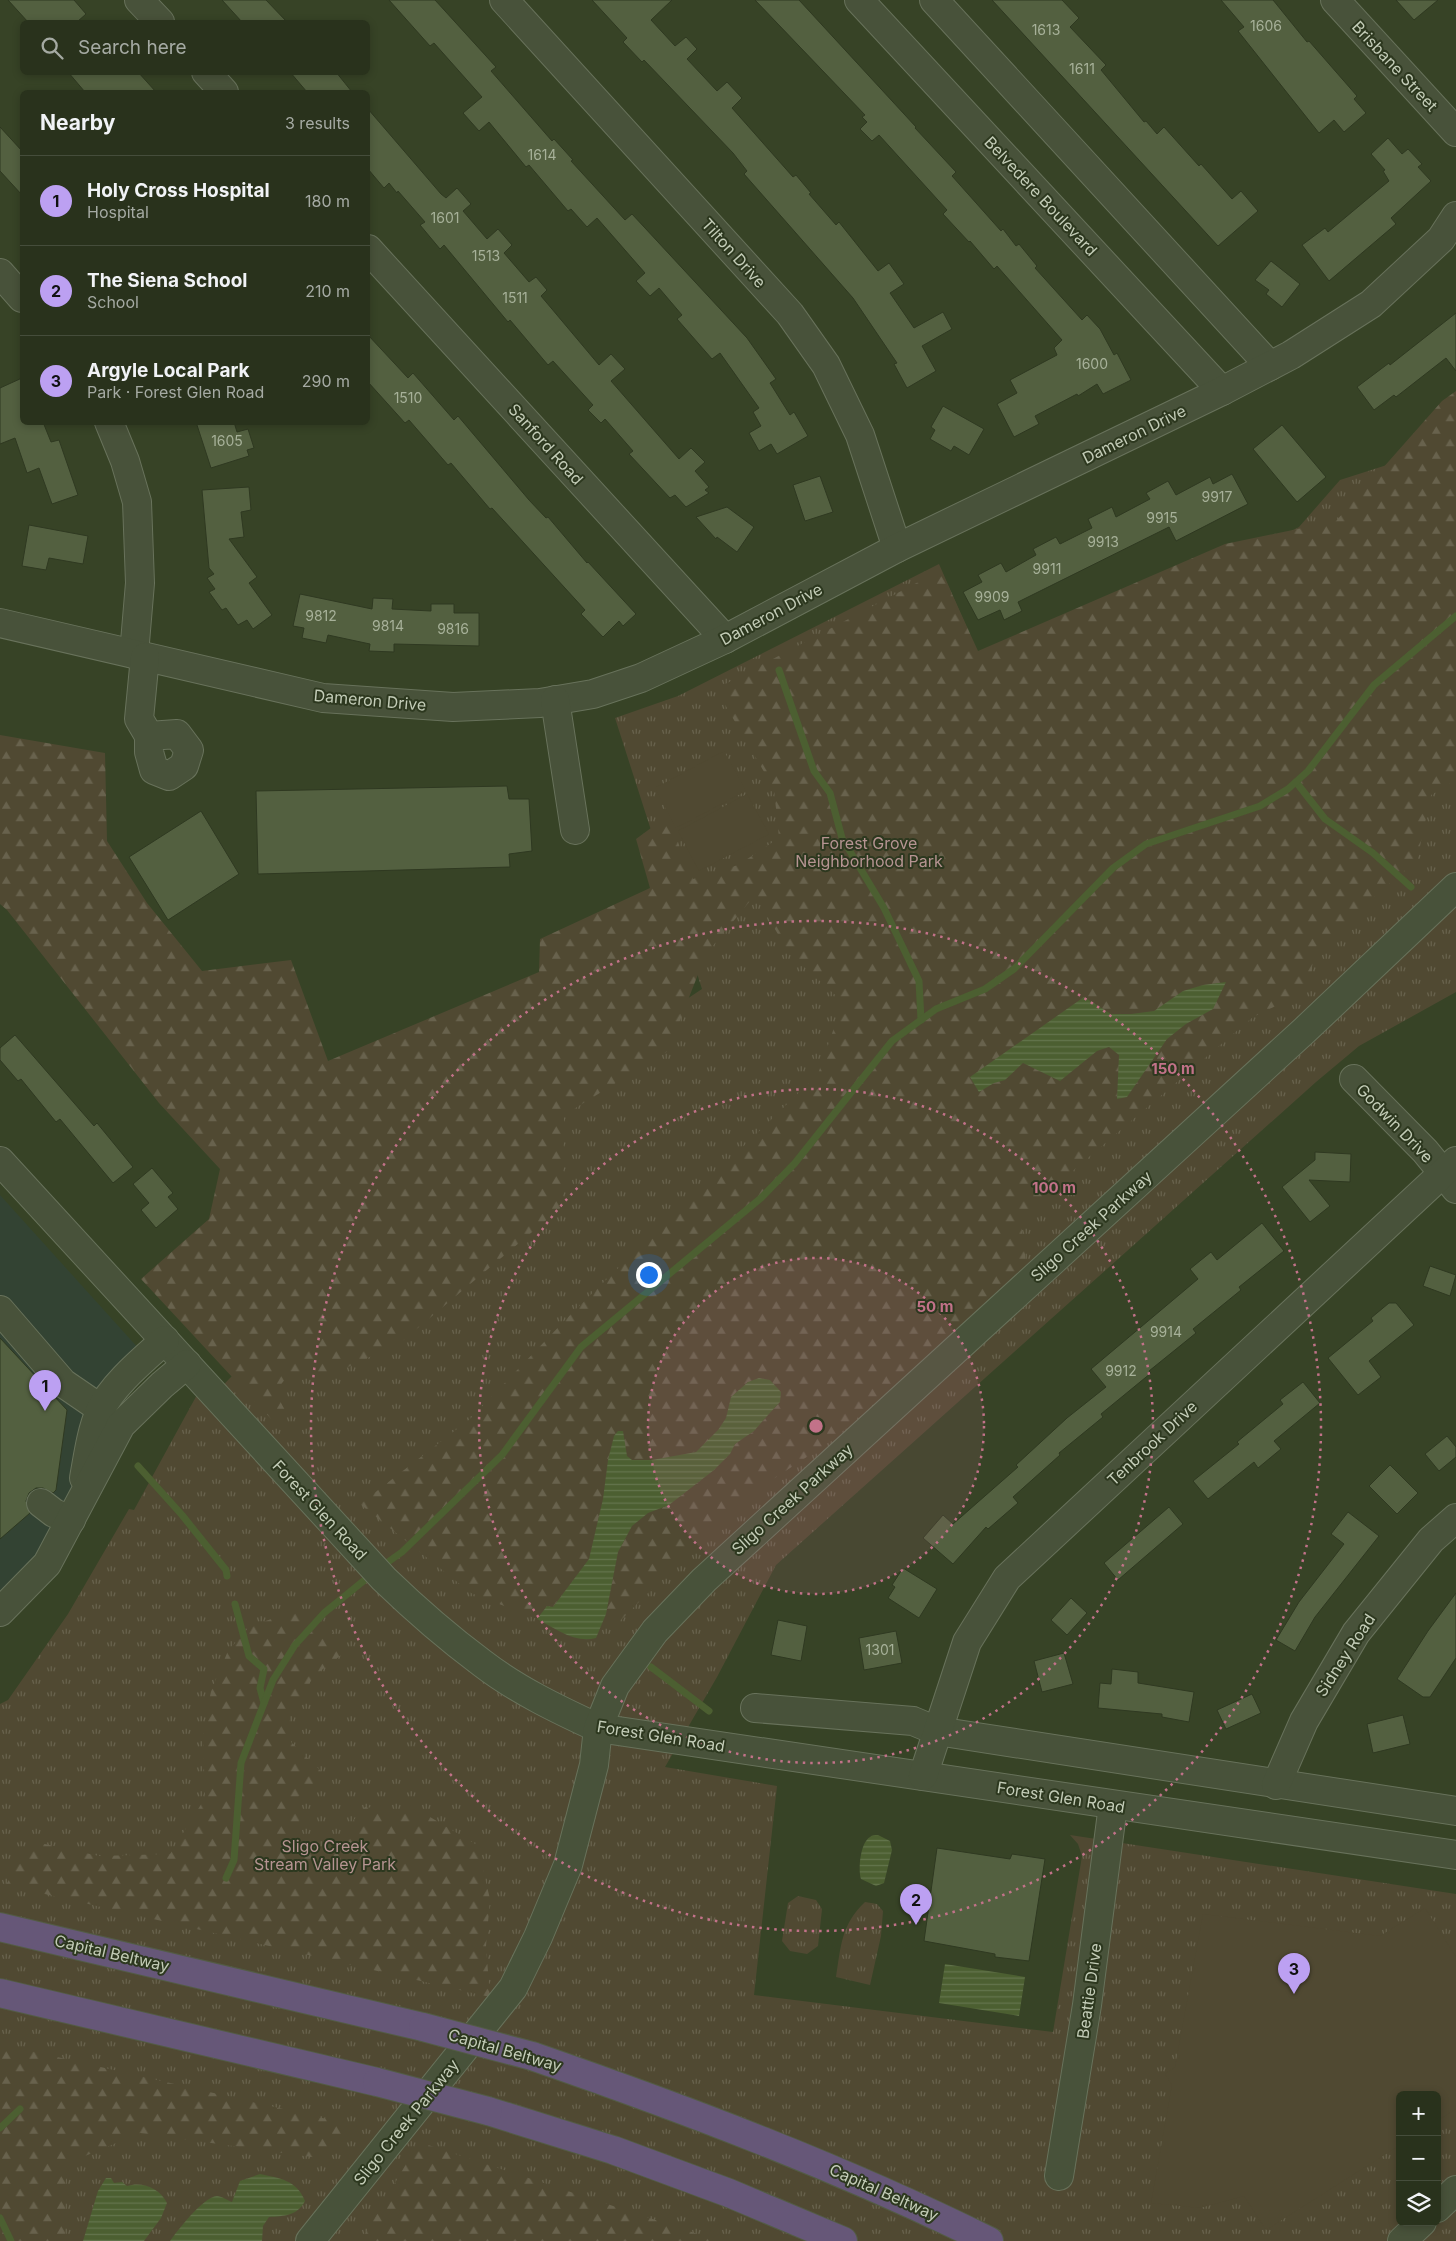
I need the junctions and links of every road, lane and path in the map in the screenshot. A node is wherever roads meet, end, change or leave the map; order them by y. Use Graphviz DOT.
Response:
graph roads {
  1 [pos="139,0"];
  2 [pos="504,0"];
  3 [pos="859,0"];
  4 [pos="934,0"];
  5 [pos="1335,0"];
  6 [pos="158,20"];
  7 [pos="209,75"];
  8 [pos="222,90"];
  9 [pos="1456,132"];
  10 [pos="1456,216"];
  11 [pos="370,251"];
  12 [pos="0,273"];
  13 [pos="20,296"];
  14 [pos="1270,366"];
  15 [pos="1222,391"];
  16 [pos="110,425"];
  17 [pos="897,548"];
  18 [pos="0,622"];
  19 [pos="725,639"];
  20 [pos="139,656"];
  21 [pos="554,700"];
  22 [pos="149,736"];
  23 [pos="575,830"];
  24 [pos="1456,887"];
  25 [pos="1354,1080"];
  26 [pos="0,1161"];
  27 [pos="1451,1175"];
  28 [pos="0,1310"];
  29 [pos="165,1340"];
  30 [pos="187,1364"];
  31 [pos="101,1409"];
  32 [pos="41,1504"];
  33 [pos="76,1510"];
  34 [pos="1456,1518"];
  35 [pos="0,1612"];
  36 [pos="755,1708"];
  37 [pos="598,1728"];
  38 [pos="937,1731"];
  39 [pos="923,1776"];
  40 [pos="1276,1785"];
  41 [pos="1113,1805"];
  42 [pos="1456,1812"];
  43 [pos="1456,1855"];
  44 [pos="0,1927"];
  45 [pos="0,1993"];
  46 [pos="1059,2176"];
  47 [pos="1456,2190"];
  48 [pos="1441,2204"];
  49 [pos="1418,2226"];
  50 [pos="310,2241"];
  51 [pos="843,2241"];
  52 [pos="989,2241"];
  53 [pos="1402,2241"];
  1 -- 6 [label="street"];
  2 -- 17 [label="street, Tilton Drive"];
  3 -- 15 [label="street, Belvedere Boulevard"];
  4 -- 14 [label="street"];
  5 -- 9 [label="street, Brisbane Street"];
  7 -- 8 [label="street"];
  10 -- 14 [label="street, Dameron Drive"];
  11 -- 19 [label="street, Sanford Road"];
  12 -- 13 [label="street"];
  14 -- 15 [label="street, Dameron Drive"];
  15 -- 17 [label="street, Dameron Drive"];
  16 -- 20 [label="street"];
  17 -- 19 [label="street, Dameron Drive"];
  18 -- 20 [label="street, Dameron Drive"];
  19 -- 21 [label="street, Dameron Drive"];
  20 -- 21 [label="street, Dameron Drive"];
  20 -- 22 [label="street"];
  21 -- 23 [label="street"];
  24 -- 37 [label="street, Sligo Creek Parkway"];
  25 -- 27 [label="street, Godwin Drive"];
  26 -- 29 [label="street, Forest Glen Road"];
  27 -- 38 [label="street, Tenbrook Drive"];
  28 -- 31 [label="street"];
  29 -- 30 [label="street, Forest Glen Road"];
  29 -- 31 [label="street"];
  30 -- 33 [label="street"];
  30 -- 37 [label="street, Forest Glen Road"];
  31 -- 33 [label="street"];
  32 -- 33 [label="street"];
  33 -- 35 [label="street"];
  34 -- 40 [label="street, Sidney Road"];
  36 -- 38 [label="street"];
  37 -- 39 [label="street, Forest Glen Road"];
  37 -- 50 [label="street, Sligo Creek Parkway"];
  38 -- 39 [label="street, Tenbrook Drive"];
  38 -- 40 [label="street"];
  39 -- 41 [label="street, Forest Glen Road"];
  40 -- 42 [label="street"];
  41 -- 43 [label="street, Forest Glen Road"];
  41 -- 46 [label="street, Beattie Drive"];
  44 -- 52 [label="highway, Capital Beltway, bridge"];
  45 -- 51 [label="highway, bridge"];
  47 -- 48 [label="street"];
  49 -- 53 [label="street"];
}
